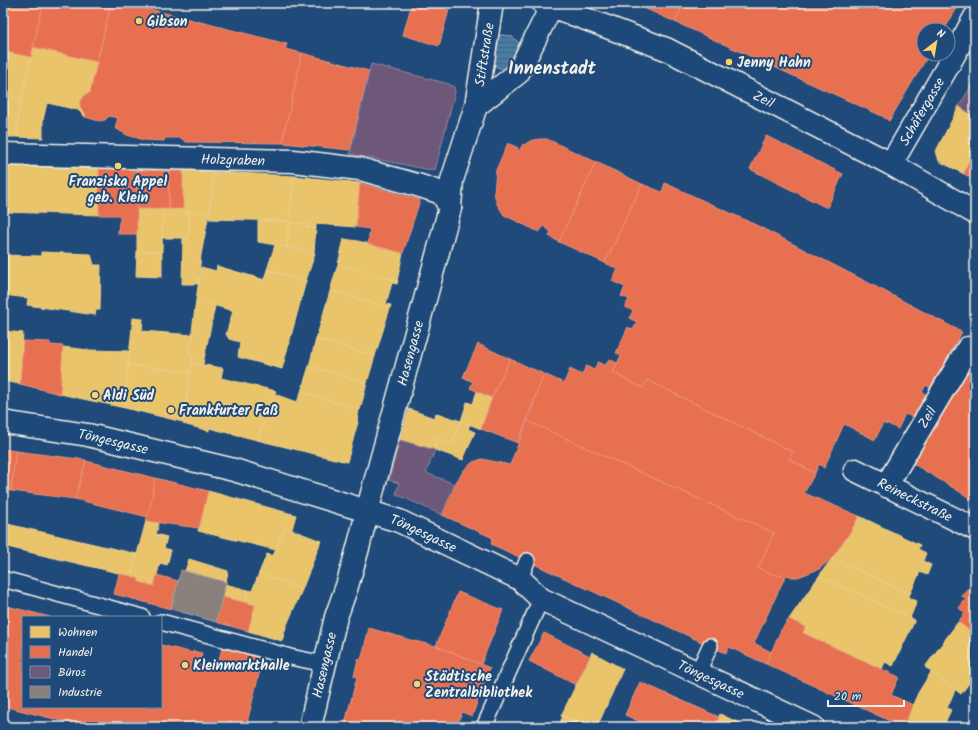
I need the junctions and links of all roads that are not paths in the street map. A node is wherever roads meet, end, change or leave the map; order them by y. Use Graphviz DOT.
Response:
graph roads {
  1 [pos="492,3"];
  2 [pos="549,4"];
  3 [pos="975,17"];
  4 [pos="476,106"];
  5 [pos="3,154"];
  6 [pos="891,164"];
  7 [pos="450,208"];
  8 [pos="975,213"];
  9 [pos="968,348"];
  10 [pos="3,422"];
  11 [pos="855,470"];
  12 [pos="886,486"];
  13 [pos="368,512"];
  14 [pos="975,529"];
  15 [pos="3,579"];
  16 [pos="542,599"];
  17 [pos="138,616"];
  18 [pos="162,622"];
  19 [pos="710,646"];
  20 [pos="325,664"];
  21 [pos="698,672"];
  22 [pos="310,727"];
  23 [pos="484,727"];
  24 [pos="813,727"];
  1 -- 4 [label="street, Stiftstraße"];
  2 -- 4 [label="street"];
  2 -- 6 [label="street, Zeil"];
  3 -- 6 [label="street, Schäfergasse"];
  4 -- 7 [label="street, Hasengasse"];
  5 -- 7 [label="street, Holzgraben"];
  6 -- 8 [label="street, Zeil"];
  7 -- 13 [label="street, Hasengasse"];
  9 -- 12 [label="street, Zeil"];
  10 -- 13 [label="street, Töngesgasse"];
  11 -- 12 [label="street, Reineckstraße"];
  12 -- 14 [label="street, Reineckstraße"];
  13 -- 16 [label="street, Töngesgasse"];
  13 -- 20 [label="street, Hasengasse"];
  15 -- 17 [label="lane"];
  16 -- 21 [label="street, Töngesgasse"];
  16 -- 23 [label="lane"];
  18 -- 20 [label="lane"];
  19 -- 21 [label="lane"];
  20 -- 22 [label="street, Hasengasse"];
  21 -- 24 [label="street, Töngesgasse"];
}
